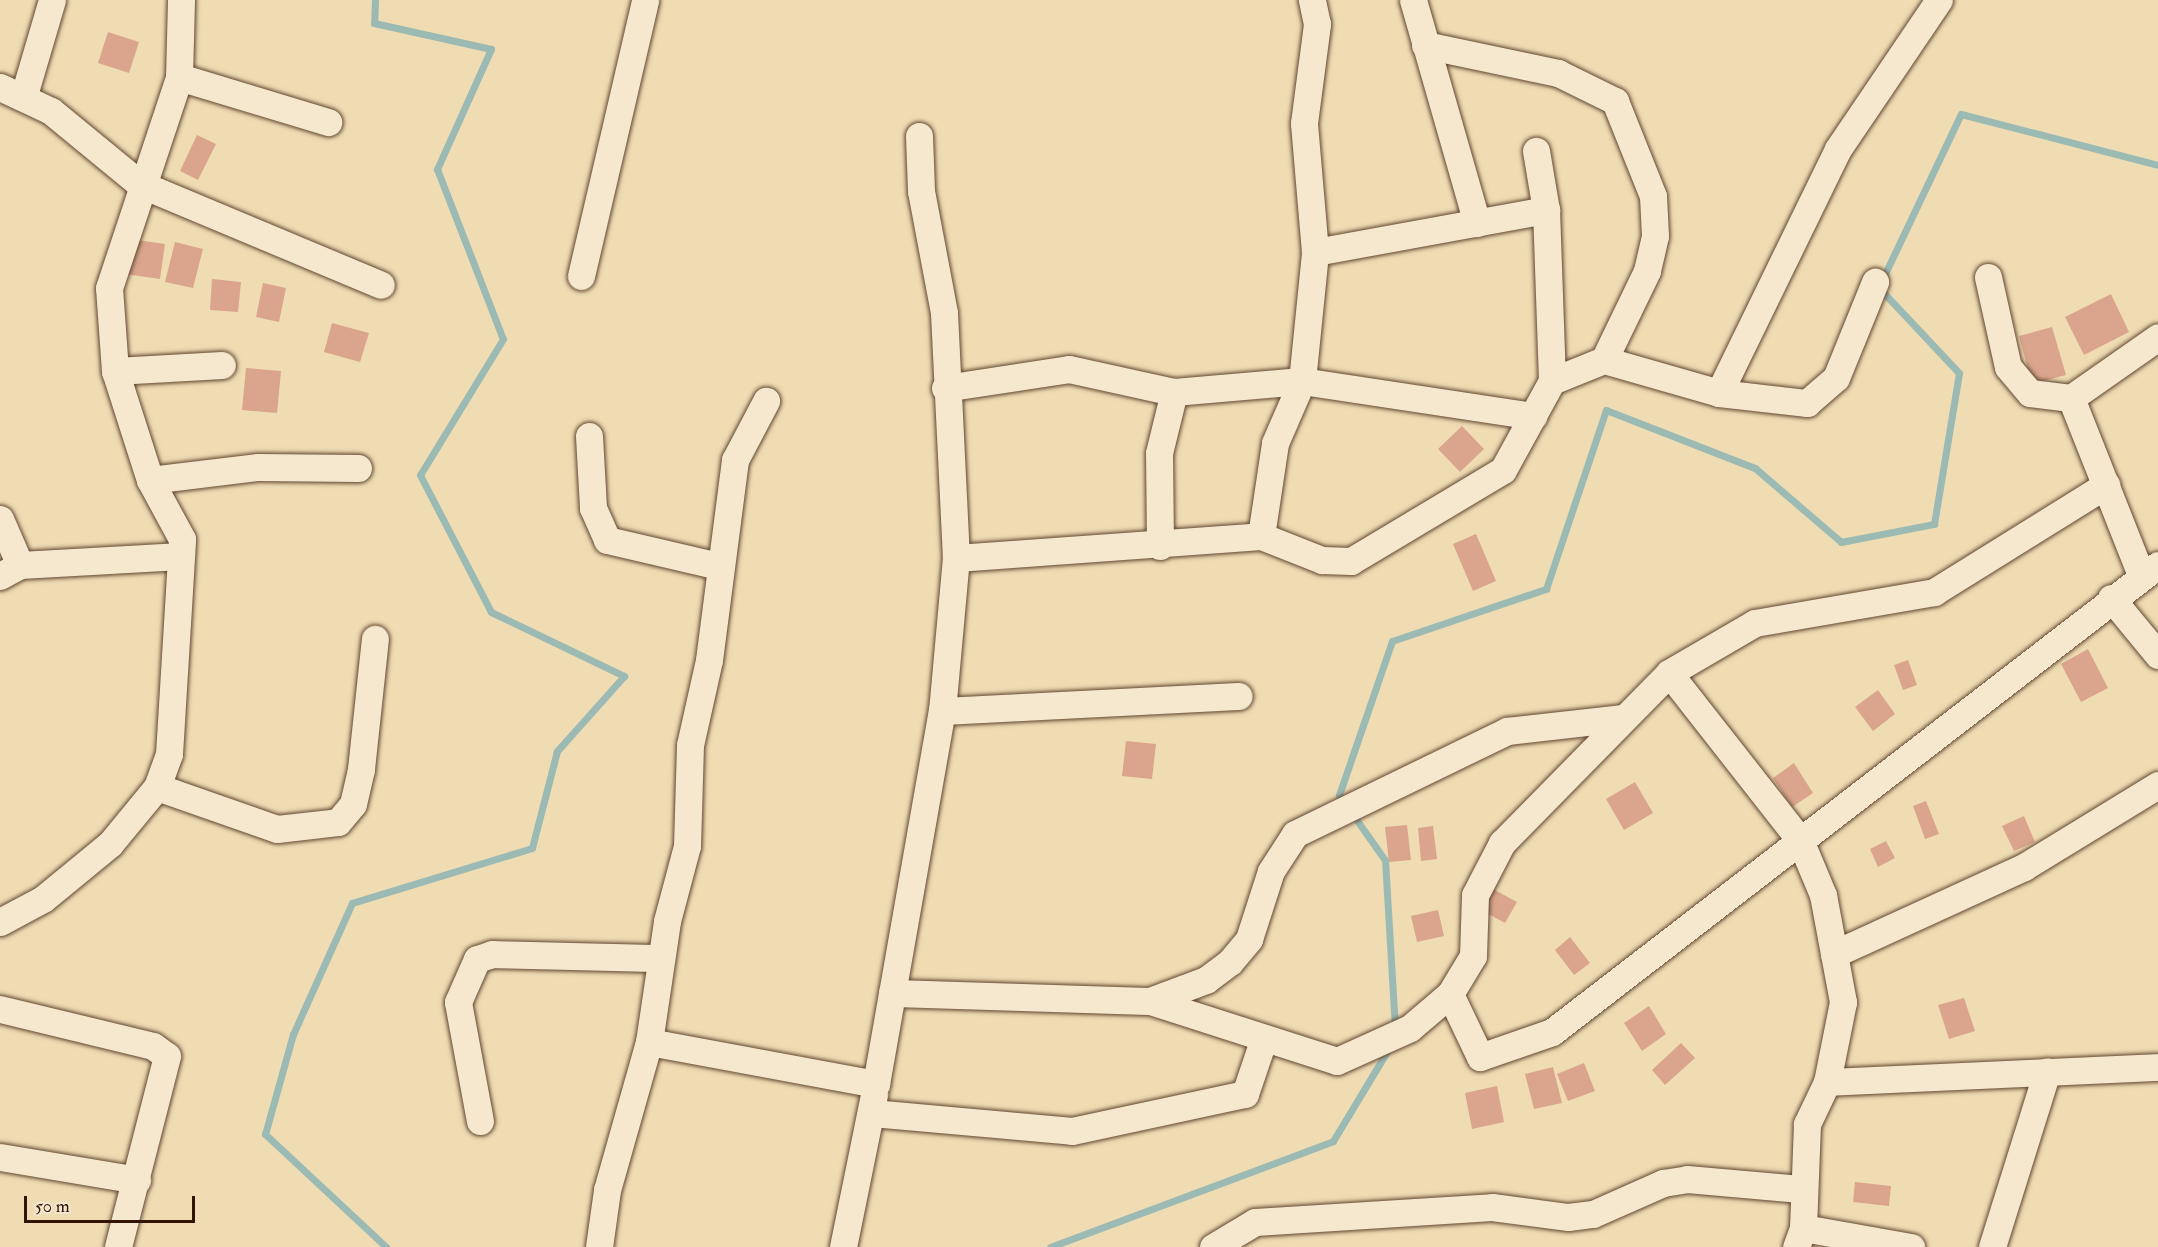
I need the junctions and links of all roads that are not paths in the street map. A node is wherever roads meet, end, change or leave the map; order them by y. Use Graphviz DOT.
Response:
graph roads {
  1 [pos="52,0"];
  2 [pos="181,0"];
  3 [pos="645,0"];
  4 [pos="1312,0"];
  5 [pos="1413,0"];
  6 [pos="1939,0"];
  7 [pos="1425,45"];
  8 [pos="179,77"];
  9 [pos="12,91"];
  10 [pos="328,122"];
  11 [pos="919,136"];
  12 [pos="1536,151"];
  13 [pos="140,184"];
  14 [pos="1546,210"];
  15 [pos="1477,223"];
  16 [pos="1315,252"];
  17 [pos="581,276"];
  18 [pos="1988,277"];
  19 [pos="1875,282"];
  20 [pos="381,285"];
  21 [pos="2158,338"];
  22 [pos="1604,360"];
  23 [pos="222,365"];
  24 [pos="115,370"];
  25 [pos="1302,381"];
  26 [pos="1552,381"];
  27 [pos="945,388"];
  28 [pos="1174,392"];
  29 [pos="1719,393"];
  30 [pos="2071,398"];
  31 [pos="766,401"];
  32 [pos="1533,416"];
  33 [pos="589,436"];
  34 [pos="358,468"];
  35 [pos="150,480"];
  36 [pos="2106,485"];
  37 [pos="0,519"];
  38 [pos="1261,536"];
  39 [pos="1160,546"];
  40 [pos="181,556"];
  41 [pos="956,558"];
  42 [pos="718,566"];
  43 [pos="10,570"];
  44 [pos="2150,570"];
  45 [pos="2111,598"];
  46 [pos="375,639"];
  47 [pos="2158,655"];
  48 [pos="1669,673"];
  49 [pos="1239,696"];
  50 [pos="942,711"];
  51 [pos="1623,718"];
  52 [pos="2158,785"];
  53 [pos="157,787"];
  54 [pos="1800,840"];
  55 [pos="0,922"];
  56 [pos="1834,954"];
  57 [pos="661,958"];
  58 [pos="892,993"];
  59 [pos="1449,994"];
  60 [pos="1150,1000"];
  61 [pos="0,1009"];
  62 [pos="1264,1038"];
  63 [pos="649,1042"];
  64 [pos="2158,1067"];
  65 [pos="2047,1071"];
  66 [pos="1827,1082"];
  67 [pos="876,1084"];
  68 [pos="872,1113"];
  69 [pos="480,1121"];
  70 [pos="0,1156"];
  71 [pos="136,1180"];
  72 [pos="1801,1190"];
  73 [pos="1799,1237"];
  74 [pos="118,1247"];
  75 [pos="599,1247"];
  76 [pos="843,1247"];
  77 [pos="1213,1247"];
  78 [pos="1911,1247"];
  79 [pos="1992,1247"];
  1 -- 9 [label="street"];
  2 -- 8 [label="street"];
  3 -- 17 [label="street"];
  4 -- 16 [label="street"];
  5 -- 7 [label="street"];
  6 -- 29 [label="street"];
  7 -- 15 [label="street"];
  7 -- 22 [label="street"];
  8 -- 10 [label="street"];
  8 -- 13 [label="street"];
  9 -- 13 [label="street"];
  11 -- 27 [label="street"];
  12 -- 14 [label="street"];
  13 -- 20 [label="street"];
  13 -- 24 [label="street"];
  14 -- 15 [label="street"];
  14 -- 26 [label="street"];
  15 -- 16 [label="street"];
  16 -- 25 [label="street"];
  18 -- 30 [label="street"];
  19 -- 29 [label="street"];
  21 -- 30 [label="street"];
  22 -- 26 [label="street"];
  22 -- 29 [label="street"];
  23 -- 24 [label="street"];
  24 -- 35 [label="street"];
  25 -- 28 [label="street"];
  25 -- 32 [label="street"];
  25 -- 38 [label="street"];
  26 -- 32 [label="street"];
  27 -- 28 [label="street"];
  27 -- 41 [label="street"];
  28 -- 39 [label="street"];
  30 -- 36 [label="street"];
  31 -- 42 [label="street"];
  32 -- 38 [label="street"];
  33 -- 42 [label="street"];
  34 -- 35 [label="street"];
  35 -- 40 [label="street"];
  36 -- 44 [label="street"];
  36 -- 48 [label="street"];
  37 -- 43 [label="street"];
  38 -- 39 [label="street"];
  39 -- 41 [label="street"];
  40 -- 43 [label="street"];
  40 -- 53 [label="street"];
  41 -- 50 [label="street"];
  42 -- 57 [label="street"];
  44 -- 45 [label="street"];
  45 -- 47 [label="street"];
  45 -- 54 [label="street"];
  46 -- 53 [label="street"];
  48 -- 51 [label="street"];
  48 -- 54 [label="street"];
  49 -- 50 [label="street"];
  50 -- 58 [label="street"];
  51 -- 59 [label="street"];
  51 -- 60 [label="street"];
  52 -- 56 [label="street"];
  53 -- 55 [label="street"];
  54 -- 56 [label="street"];
  54 -- 59 [label="street"];
  56 -- 66 [label="street"];
  57 -- 63 [label="street"];
  57 -- 69 [label="street"];
  58 -- 60 [label="street"];
  58 -- 67 [label="street"];
  59 -- 62 [label="street"];
  60 -- 62 [label="street"];
  61 -- 71 [label="street"];
  62 -- 68 [label="street"];
  63 -- 67 [label="street"];
  63 -- 75 [label="street"];
  64 -- 65 [label="street"];
  65 -- 66 [label="street"];
  65 -- 79 [label="street"];
  66 -- 72 [label="street"];
  67 -- 68 [label="street"];
  68 -- 76 [label="street"];
  70 -- 71 [label="street"];
  71 -- 74 [label="street"];
  72 -- 73 [label="street"];
  72 -- 77 [label="street"];
  73 -- 78 [label="street"];
}
